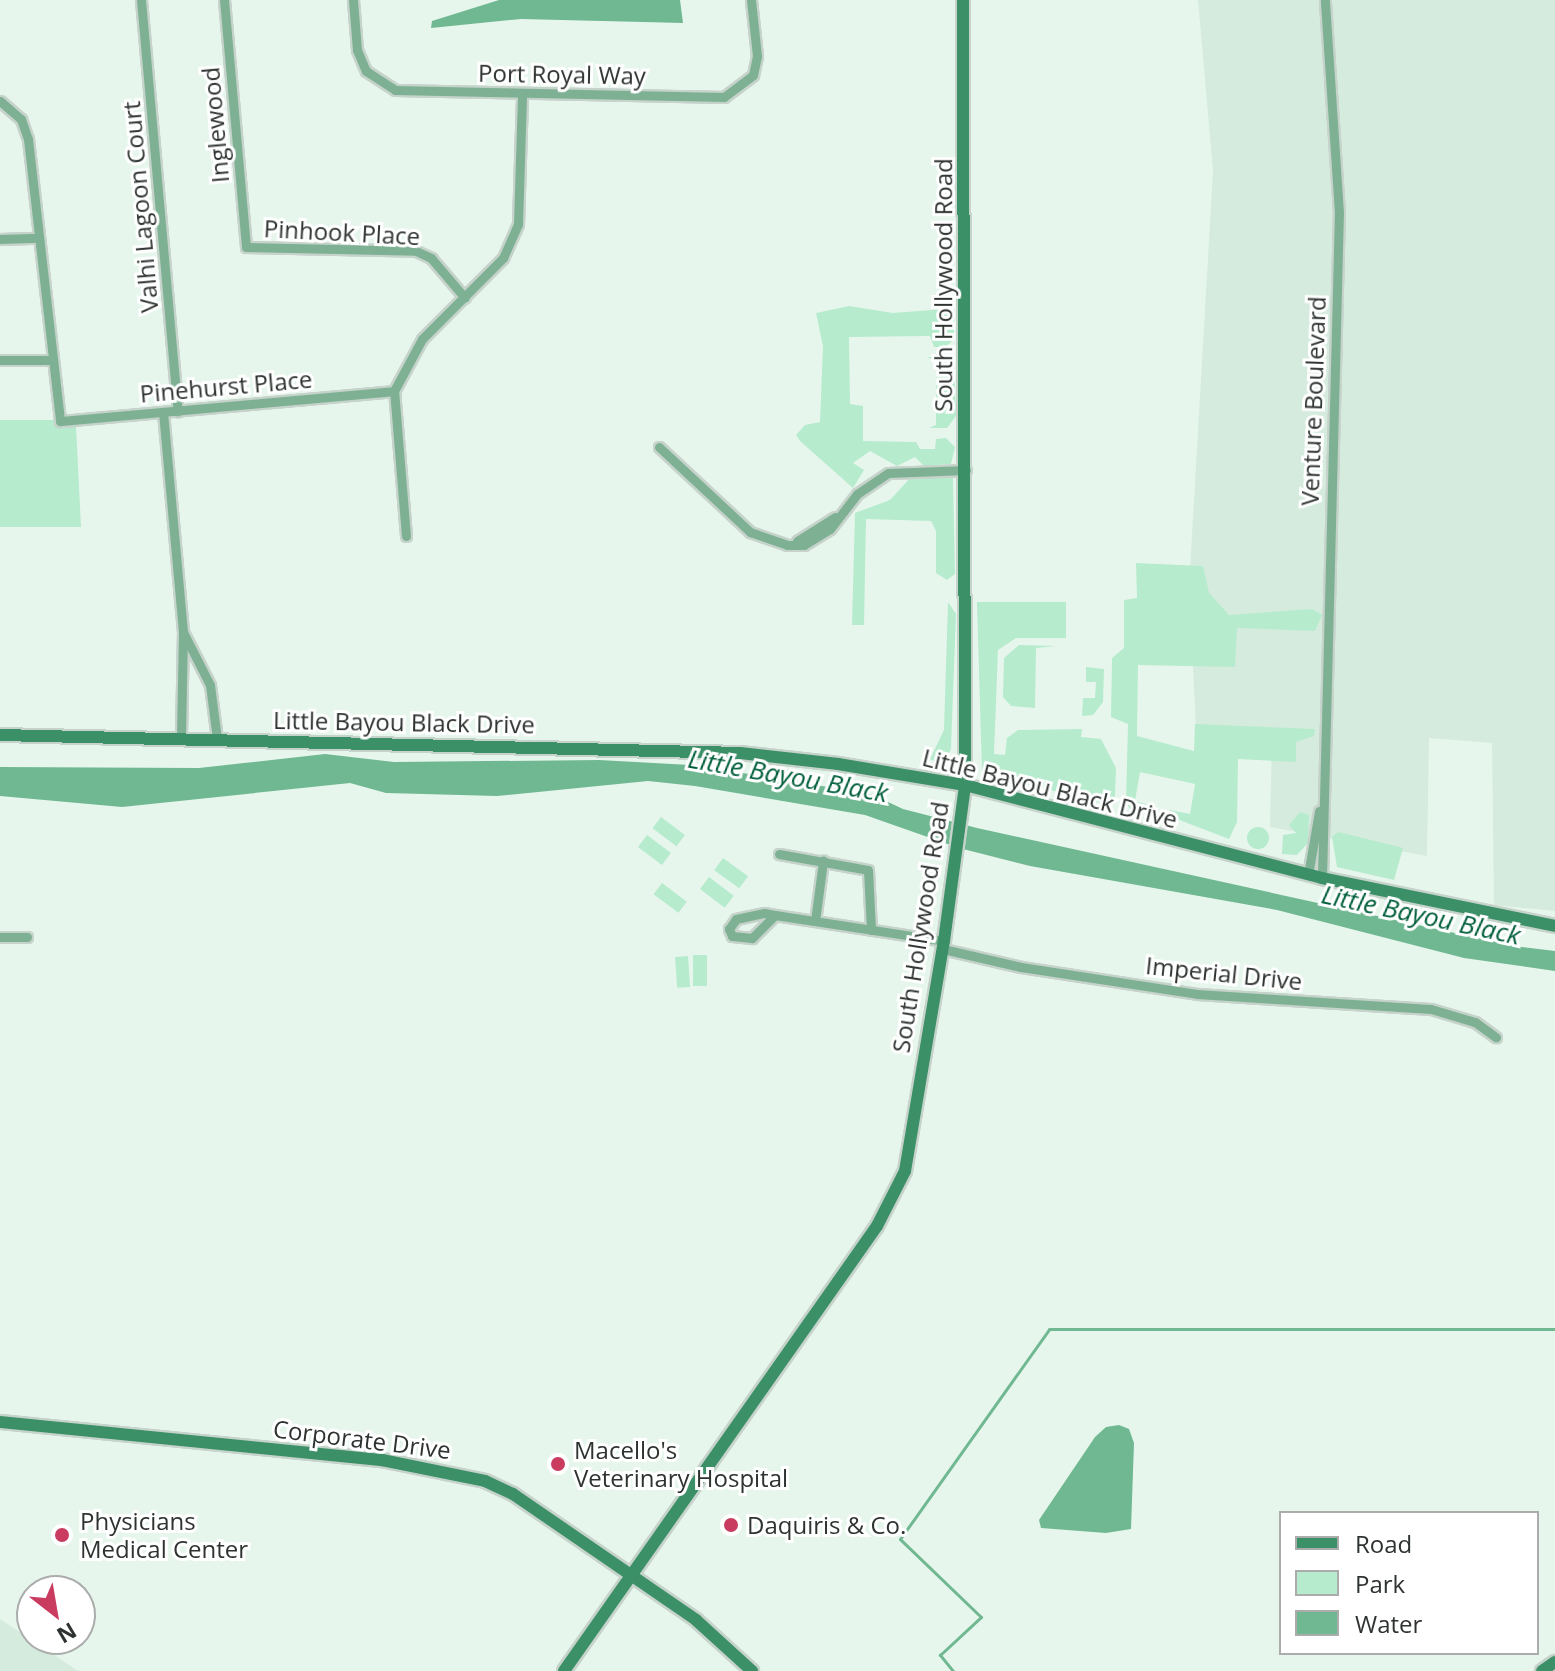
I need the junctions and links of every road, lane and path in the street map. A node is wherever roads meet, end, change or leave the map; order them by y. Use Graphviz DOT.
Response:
graph roads {
  1 [pos="141,0"];
  2 [pos="224,0"];
  3 [pos="353,0"];
  4 [pos="751,0"];
  5 [pos="960,0"];
  6 [pos="1325,0"];
  7 [pos="522,95"];
  8 [pos="0,101"];
  9 [pos="38,238"];
  10 [pos="0,239"];
  11 [pos="246,247"];
  12 [pos="465,298"];
  13 [pos="0,360"];
  14 [pos="51,360"];
  15 [pos="394,391"];
  16 [pos="178,411"];
  17 [pos="163,412"];
  18 [pos="659,447"];
  19 [pos="966,470"];
  20 [pos="406,536"];
  21 [pos="183,632"];
  22 [pos="0,735"];
  23 [pos="181,738"];
  24 [pos="217,739"];
  25 [pos="965,785"];
  26 [pos="1321,804"];
  27 [pos="779,854"];
  28 [pos="823,861"];
  29 [pos="1308,875"];
  30 [pos="1322,878"];
  31 [pos="775,915"];
  32 [pos="815,921"];
  33 [pos="1555,926"];
  34 [pos="871,930"];
  35 [pos="0,937"];
  36 [pos="27,937"];
  37 [pos="944,945"];
  38 [pos="1496,1037"];
  39 [pos="0,1422"];
  40 [pos="632,1576"];
  41 [pos="1555,1662"];
  42 [pos="564,1671"];
  43 [pos="752,1671"];
  44 [pos="1542,1671"];
  1 -- 16 [label="street, Valhi Lagoon Court"];
  2 -- 11 [label="street, Inglewood"];
  3 -- 7 [label="street, Port Royal Way"];
  4 -- 7 [label="street, Port Royal Way"];
  5 -- 19 [label="main road, South Hollywood Road"];
  6 -- 26 [label="street, Venture Boulevard"];
  7 -- 12 [label="street"];
  8 -- 9 [label="street"];
  9 -- 10 [label="street"];
  9 -- 14 [label="street"];
  11 -- 12 [label="street, Pinhook Place"];
  12 -- 15 [label="street"];
  13 -- 14 [label="street"];
  14 -- 17 [label="street, Pinehurst Place"];
  15 -- 16 [label="street, Pinehurst Place"];
  15 -- 20 [label="street"];
  16 -- 17 [label="street, Pinehurst Place"];
  17 -- 21 [label="street"];
  18 -- 19 [label="street"];
  19 -- 25 [label="main road, South Hollywood Road"];
  21 -- 23 [label="street"];
  21 -- 24 [label="street"];
  22 -- 23 [label="main road, Little Bayou Black Drive"];
  23 -- 24 [label="main road, Little Bayou Black Drive"];
  24 -- 25 [label="main road, Little Bayou Black Drive"];
  25 -- 29 [label="main road, Little Bayou Black Drive"];
  25 -- 37 [label="main road, South Hollywood Road"];
  26 -- 29 [label="street, Venture Boulevard"];
  26 -- 30 [label="street, Venture Boulevard"];
  27 -- 28 [label="street"];
  28 -- 32 [label="street"];
  28 -- 34 [label="street"];
  29 -- 30 [label="main road, Little Bayou Black Drive"];
  30 -- 33 [label="main road, Little Bayou Black Drive"];
  31 -- 31 [label="street, Imperial Drive"];
  31 -- 32 [label="street, Imperial Drive"];
  32 -- 34 [label="street, Imperial Drive"];
  34 -- 37 [label="street, Imperial Drive"];
  35 -- 36 [label="street"];
  37 -- 38 [label="street, Imperial Drive"];
  37 -- 40 [label="main road, South Hollywood Road"];
  39 -- 40 [label="main road, Corporate Drive"];
  40 -- 42 [label="main road, South Hollywood Road"];
  40 -- 43 [label="main road, Corporate Drive"];
  41 -- 44 [label="main road"];
}
